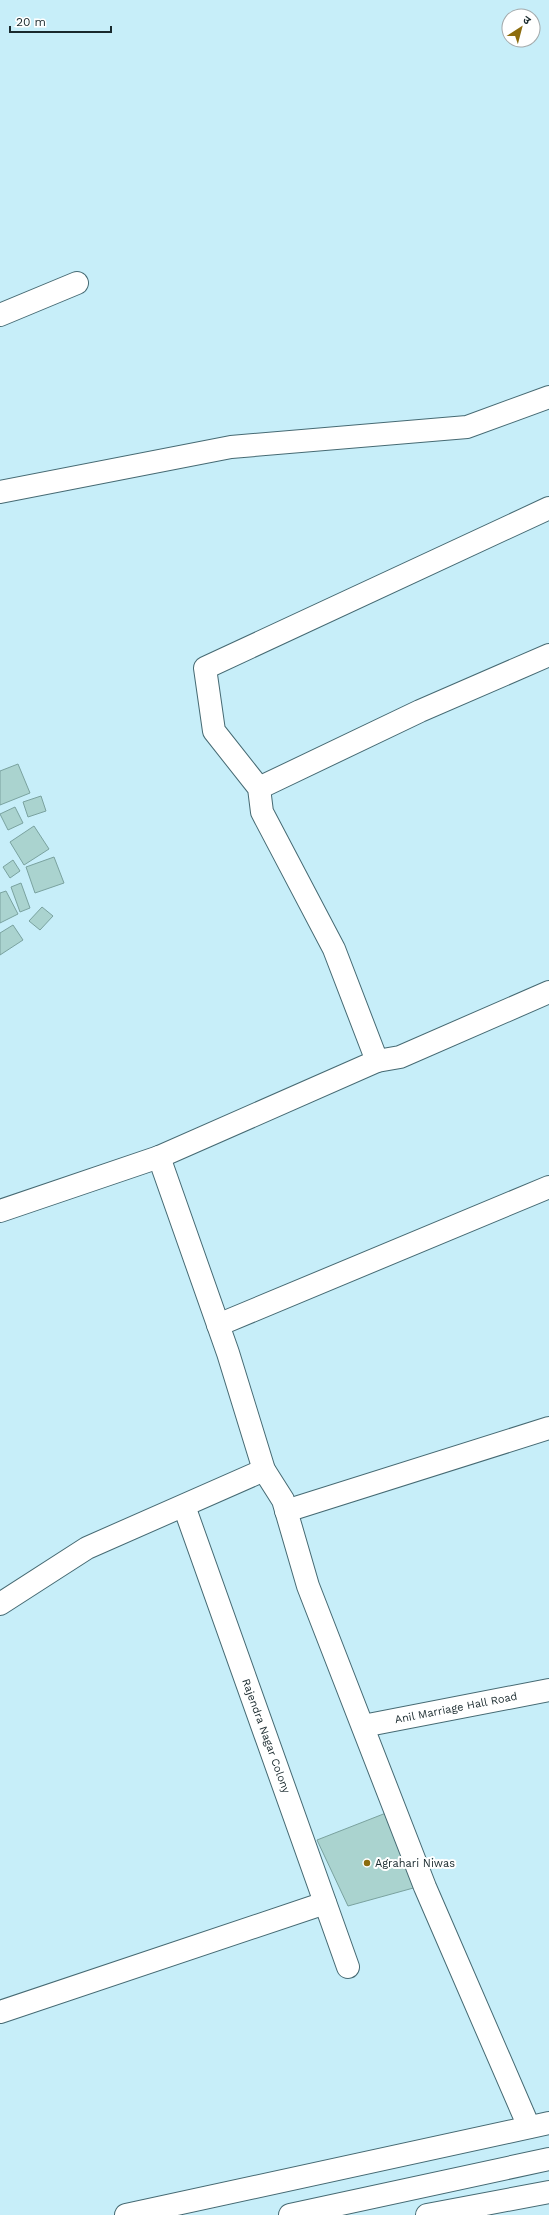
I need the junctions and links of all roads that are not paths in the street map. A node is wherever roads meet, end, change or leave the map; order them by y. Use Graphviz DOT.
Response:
graph roads {
  1 [pos="77,283"];
  2 [pos="0,315"];
  3 [pos="549,397"];
  4 [pos="0,492"];
  5 [pos="549,508"];
  6 [pos="549,655"];
  7 [pos="259,788"];
  8 [pos="549,992"];
  9 [pos="377,1060"];
  10 [pos="159,1157"];
  11 [pos="549,1187"];
  12 [pos="0,1211"];
  13 [pos="218,1325"];
  14 [pos="549,1428"];
  15 [pos="264,1470"];
  16 [pos="184,1506"];
  17 [pos="286,1511"];
  18 [pos="0,1604"];
  19 [pos="549,1690"];
  20 [pos="363,1726"];
  21 [pos="325,1903"];
  22 [pos="348,1967"];
  23 [pos="0,2012"];
  24 [pos="539,2125"];
  25 [pos="549,2160"];
  26 [pos="549,2192"];
  27 [pos="126,2215"];
  28 [pos="290,2215"];
  29 [pos="427,2215"];
  1 -- 2 [label="main road"];
  3 -- 4 [label="main road"];
  5 -- 7 [label="main road"];
  6 -- 7 [label="main road"];
  7 -- 9 [label="main road"];
  8 -- 9 [label="main road"];
  9 -- 10 [label="main road"];
  10 -- 12 [label="main road"];
  10 -- 13 [label="main road"];
  11 -- 13 [label="main road"];
  13 -- 15 [label="main road"];
  14 -- 17 [label="main road"];
  15 -- 16 [label="main road"];
  15 -- 17 [label="main road"];
  16 -- 18 [label="main road"];
  16 -- 21 [label="main road, Rajendra Nagar Colony"];
  17 -- 20 [label="main road"];
  19 -- 20 [label="main road, Anil Marriage Hall Road"];
  20 -- 24 [label="main road"];
  21 -- 22 [label="main road, Rajendra Nagar Colony"];
  21 -- 23 [label="main road"];
  24 -- 27 [label="main road"];
  25 -- 28 [label="main road"];
  26 -- 29 [label="main road"];
}
